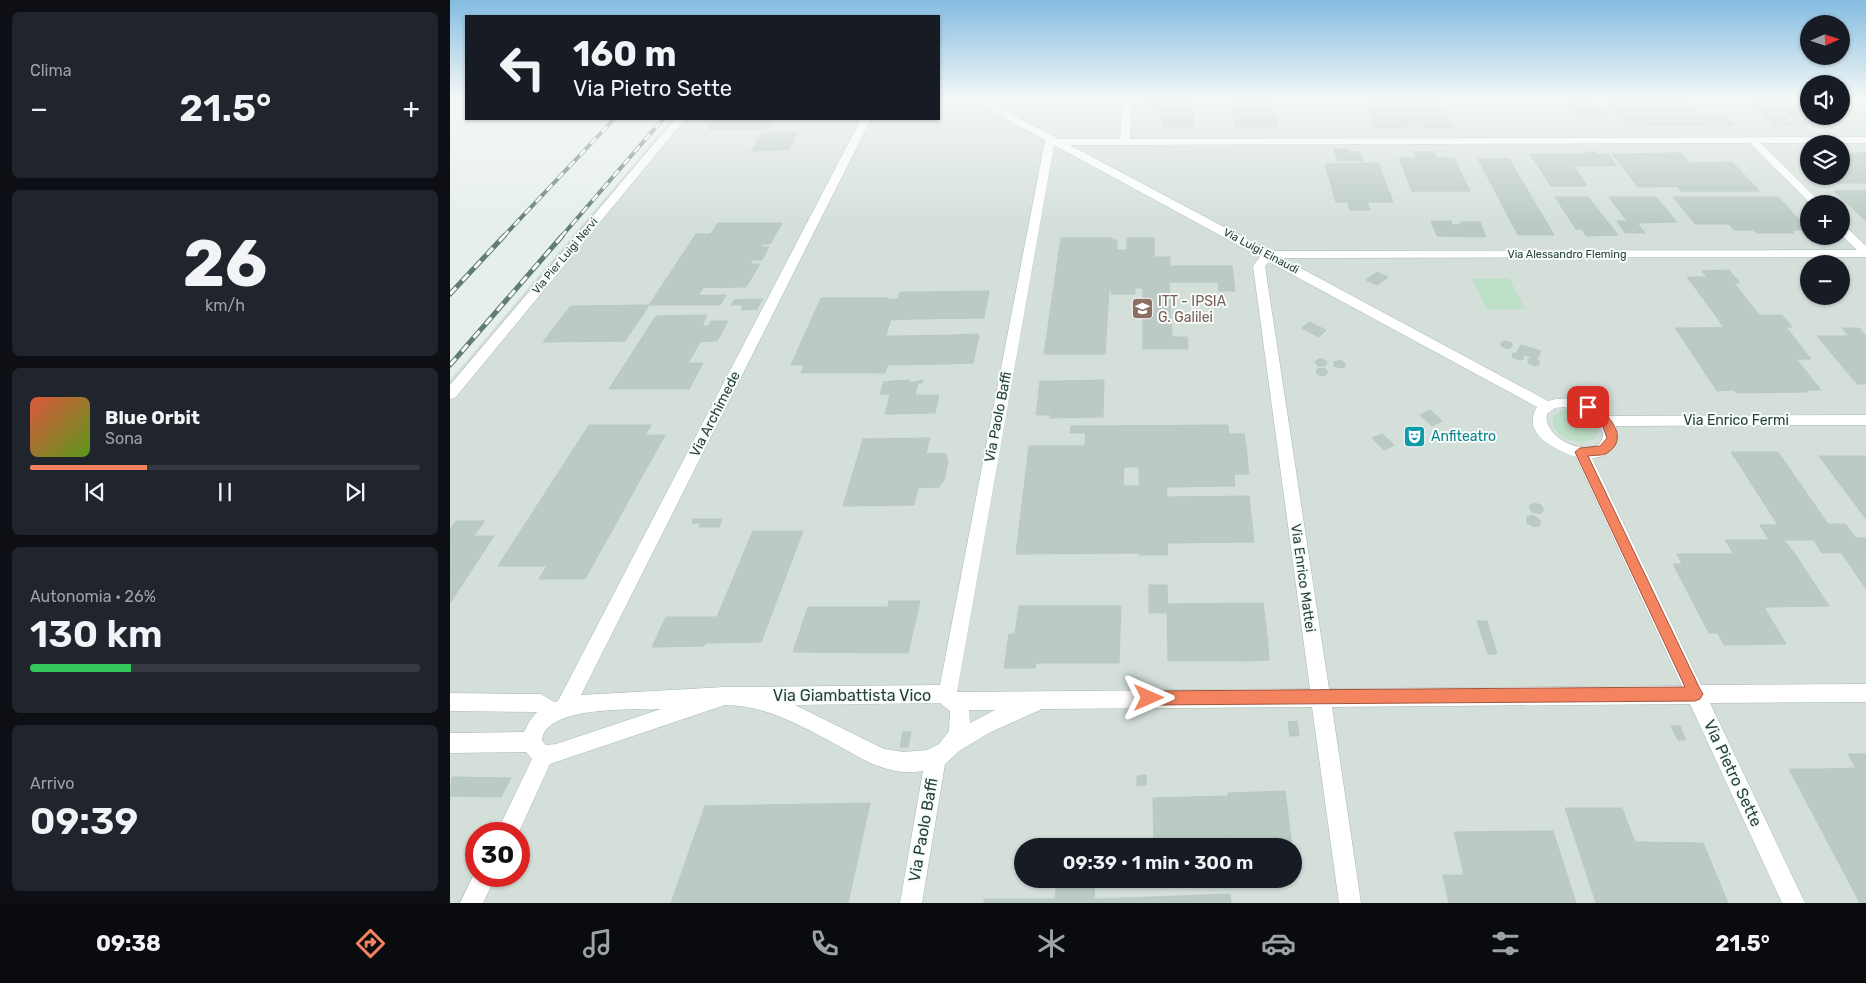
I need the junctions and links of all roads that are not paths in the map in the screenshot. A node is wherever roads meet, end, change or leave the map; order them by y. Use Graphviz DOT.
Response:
graph roads {
  1 [pos="662,140"];
  2 [pos="855,140"];
  3 [pos="1054,140"];
  4 [pos="1064,140"];
  5 [pos="1664,140"];
  6 [pos="1752,140"];
  7 [pos="1125,141"];
  8 [pos="1808,195"];
  9 [pos="1850,237"];
  10 [pos="1866,253"];
  11 [pos="1268,255"];
  12 [pos="450,394"];
  13 [pos="1546,406"];
  14 [pos="1866,420"];
  15 [pos="1606,421"];
  16 [pos="1580,452"];
  17 [pos="1695,694"];
  18 [pos="1866,694"];
  19 [pos="731,696"];
  20 [pos="1320,697"];
  21 [pos="950,699"];
  22 [pos="1054,699"];
  23 [pos="450,702"];
  24 [pos="558,711"];
  25 [pos="450,743"];
  26 [pos="538,748"];
  27 [pos="944,751"];
  28 [pos="511,822"];
  29 [pos="479,887"];
  30 [pos="471,903"];
  31 [pos="911,903"];
  32 [pos="1350,903"];
  33 [pos="1794,903"];
  1 -- 12 [label="street, Via Pier Luigi Nervi"];
  2 -- 24 [label="street, Via Archimede"];
  3 -- 11 [label="street, Via Luigi Einaudi"];
  3 -- 21 [label="street, Via Paolo Baffi"];
  4 -- 7 [label="street"];
  5 -- 7 [label="street"];
  6 -- 8 [label="street"];
  9 -- 10 [label="street"];
  10 -- 11 [label="street, Via Alessandro Fleming"];
  11 -- 13 [label="street, Via Luigi Einaudi"];
  11 -- 20 [label="street, Via Enrico Mattei"];
  13 -- 15 [label="street"];
  13 -- 16 [label="street"];
  14 -- 15 [label="street, Via Enrico Fermi"];
  15 -- 16 [label="street"];
  16 -- 17 [label="street, Via Pietro Sette"];
  17 -- 18 [label="street"];
  17 -- 20 [label="street"];
  17 -- 33 [label="street, Via Pietro Sette"];
  19 -- 21 [label="street, Via Giambattista Vico"];
  19 -- 24 [label="street, Via Giambattista Vico"];
  19 -- 26 [label="street, Via Giambattista Vico"];
  19 -- 27 [label="street, Via Giambattista Vico"];
  20 -- 22 [label="street"];
  20 -- 32 [label="street, Via Enrico Mattei"];
  21 -- 22 [label="street, Via Giambattista Vico"];
  21 -- 27 [label="street"];
  22 -- 27 [label="street"];
  23 -- 24 [label="street"];
  24 -- 26 [label="street"];
  25 -- 26 [label="street, Via Giambattista Vico"];
  26 -- 28 [label="street"];
  27 -- 31 [label="street, Via Paolo Baffi"];
  29 -- 30 [label="street"];
}
